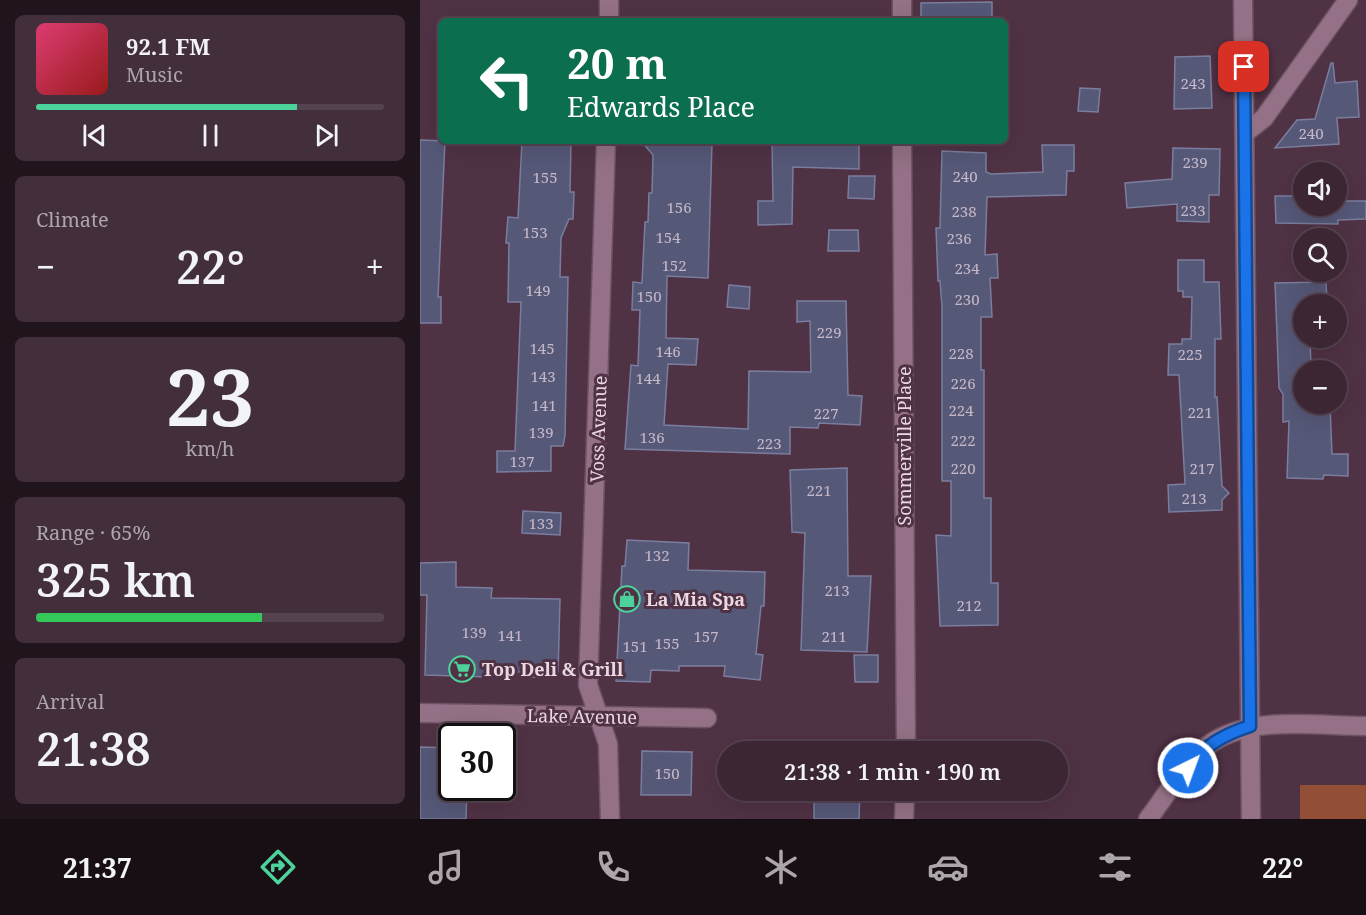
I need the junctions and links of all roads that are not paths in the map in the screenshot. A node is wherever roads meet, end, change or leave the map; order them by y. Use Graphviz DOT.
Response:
graph roads {
  1 [pos="609,0"];
  2 [pos="902,0"];
  3 [pos="1243,0"];
  4 [pos="1348,0"];
  5 [pos="609,18"];
  6 [pos="902,18"];
  7 [pos="1245,133"];
  8 [pos="606,144"];
  9 [pos="902,144"];
  10 [pos="420,713"];
  11 [pos="599,716"];
  12 [pos="707,718"];
  13 [pos="1250,726"];
  14 [pos="1366,726"];
  15 [pos="906,741"];
  16 [pos="905,801"];
  17 [pos="610,819"];
  18 [pos="904,819"];
  19 [pos="1148,819"];
  20 [pos="1251,819"];
  1 -- 5 [label="street"];
  2 -- 6 [label="street"];
  3 -- 7 [label="street"];
  4 -- 7 [label="street"];
  7 -- 13 [label="street"];
  8 -- 11 [label="street, Voss Avenue"];
  9 -- 15 [label="street, Sommerville Place"];
  10 -- 11 [label="street, Lake Avenue"];
  11 -- 12 [label="street, Lake Avenue"];
  11 -- 17 [label="street, Voss Avenue"];
  13 -- 14 [label="street"];
  13 -- 19 [label="street"];
  13 -- 20 [label="street"];
  16 -- 18 [label="street"];
}
